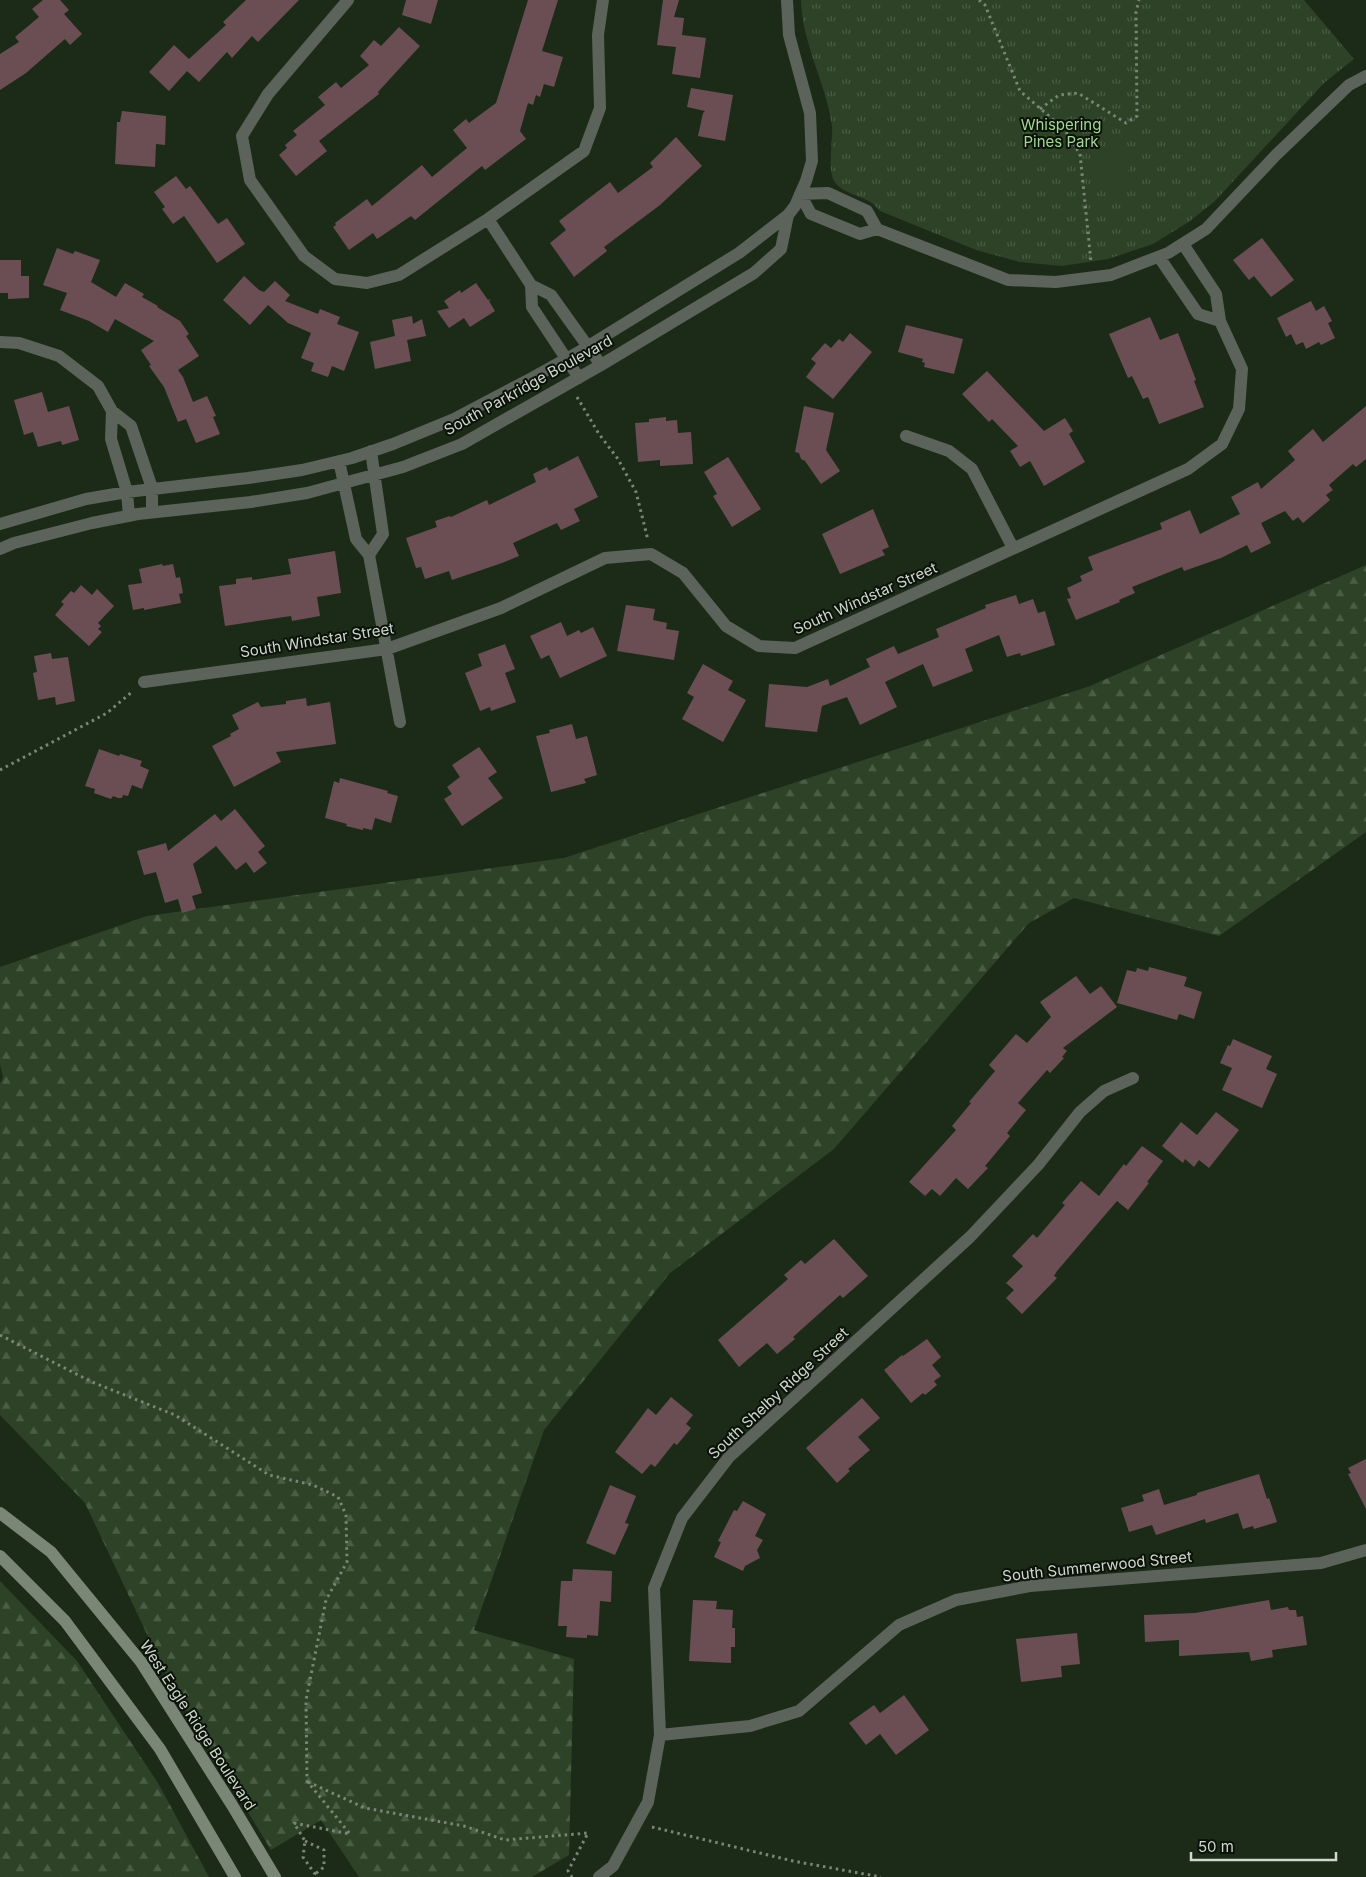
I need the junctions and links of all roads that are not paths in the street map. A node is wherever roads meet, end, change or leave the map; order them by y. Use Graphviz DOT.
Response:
graph roads {
  1 [pos="348,0"];
  2 [pos="603,0"];
  3 [pos="787,0"];
  4 [pos="1366,76"];
  5 [pos="800,194"];
  6 [pos="788,215"];
  7 [pos="488,219"];
  8 [pos="877,229"];
  9 [pos="1183,244"];
  10 [pos="1159,257"];
  11 [pos="531,285"];
  12 [pos="1220,321"];
  13 [pos="0,342"];
  14 [pos="588,346"];
  15 [pos="566,359"];
  16 [pos="601,365"];
  17 [pos="574,380"];
  18 [pos="112,411"];
  19 [pos="906,436"];
  20 [pos="371,451"];
  21 [pos="339,461"];
  22 [pos="374,475"];
  23 [pos="343,484"];
  24 [pos="152,488"];
  25 [pos="127,492"];
  26 [pos="152,512"];
  27 [pos="129,516"];
  28 [pos="0,524"];
  29 [pos="1013,548"];
  30 [pos="0,550"];
  31 [pos="369,556"];
  32 [pos="386,649"];
  33 [pos="144,682"];
  34 [pos="400,722"];
  35 [pos="1133,1078"];
  36 [pos="0,1513"];
  37 [pos="1366,1550"];
  38 [pos="0,1556"];
  39 [pos="660,1735"];
  40 [pos="235,1877"];
  41 [pos="275,1877"];
  42 [pos="599,1877"];
  1 -- 7 [label="street"];
  2 -- 7 [label="street"];
  3 -- 5 [label="street, South Parkridge Boulevard"];
  4 -- 9 [label="street"];
  5 -- 6 [label="street, South Parkridge Boulevard"];
  5 -- 8 [label="street"];
  5 -- 8 [label="street"];
  6 -- 14 [label="street, South Parkridge Boulevard"];
  6 -- 16 [label="street, South Parkridge Boulevard"];
  7 -- 11 [label="street"];
  8 -- 10 [label="street"];
  9 -- 10 [label="street"];
  9 -- 12 [label="street, South Windstar Street"];
  10 -- 12 [label="street"];
  11 -- 14 [label="street"];
  11 -- 15 [label="street"];
  12 -- 29 [label="street, South Windstar Street"];
  13 -- 18 [label="street"];
  14 -- 15 [label="street, South Parkridge Boulevard"];
  14 -- 16 [label="street"];
  15 -- 17 [label="street"];
  15 -- 20 [label="street, South Parkridge Boulevard"];
  16 -- 17 [label="street, South Parkridge Boulevard"];
  17 -- 22 [label="street, South Parkridge Boulevard"];
  18 -- 24 [label="street"];
  18 -- 25 [label="street"];
  19 -- 29 [label="street"];
  20 -- 21 [label="street, South Parkridge Boulevard"];
  20 -- 22 [label="street"];
  21 -- 23 [label="street"];
  21 -- 24 [label="street, South Parkridge Boulevard"];
  22 -- 23 [label="street, South Parkridge Boulevard"];
  22 -- 31 [label="street"];
  23 -- 26 [label="street, South Parkridge Boulevard"];
  23 -- 31 [label="street"];
  24 -- 25 [label="street, South Parkridge Boulevard"];
  24 -- 26 [label="street"];
  25 -- 27 [label="street"];
  25 -- 28 [label="street, South Parkridge Boulevard"];
  26 -- 27 [label="street, South Parkridge Boulevard"];
  27 -- 30 [label="street, South Parkridge Boulevard"];
  29 -- 32 [label="street, South Windstar Street"];
  31 -- 32 [label="street"];
  32 -- 33 [label="street, South Windstar Street"];
  32 -- 34 [label="street"];
  35 -- 39 [label="street, South Shelby Ridge Street"];
  36 -- 41 [label="street, West Eagle Ridge Boulevard"];
  37 -- 39 [label="street, South Summerwood Street"];
  38 -- 40 [label="street"];
  39 -- 42 [label="street, South Shelby Ridge Street"];
}
